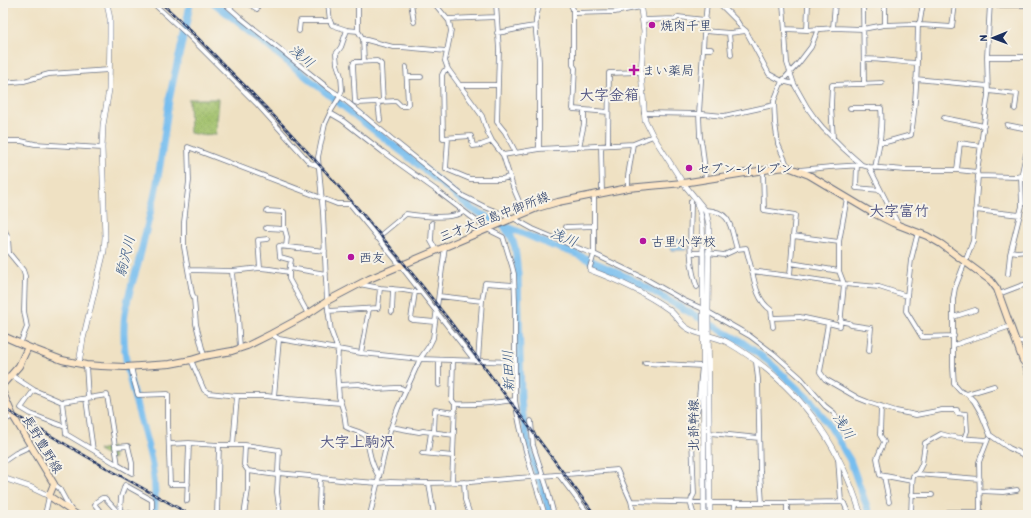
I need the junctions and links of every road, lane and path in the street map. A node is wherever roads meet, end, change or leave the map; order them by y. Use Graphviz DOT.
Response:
graph roads {
  1 [pos="107,3"];
  2 [pos="153,3"];
  3 [pos="224,3"];
  4 [pos="252,3"];
  5 [pos="328,3"];
  6 [pos="358,3"];
  7 [pos="411,3"];
  8 [pos="434,3"];
  9 [pos="496,3"];
  10 [pos="542,3"];
  11 [pos="570,3"];
  12 [pos="708,3"];
  13 [pos="719,3"];
  14 [pos="783,3"];
  15 [pos="808,3"];
  16 [pos="835,3"];
  17 [pos="863,3"];
  18 [pos="885,3"];
  19 [pos="923,3"];
  20 [pos="945,3"];
  21 [pos="955,4"];
  22 [pos="990,4"];
  23 [pos="640,5"];
  24 [pos="1028,5"];
  25 [pos="257,9"];
  26 [pos="573,13"];
  27 [pos="496,17"];
  28 [pos="448,19"];
  29 [pos="643,20"];
  30 [pos="705,20"];
  31 [pos="330,21"];
  32 [pos="414,22"];
  33 [pos="918,24"];
  34 [pos="885,25"];
  35 [pos="536,26"];
  36 [pos="833,28"];
  37 [pos="785,29"];
  38 [pos="818,29"];
  39 [pos="863,29"];
  40 [pos="347,30"];
  41 [pos="807,30"];
  42 [pos="299,31"];
  43 [pos="358,31"];
  44 [pos="704,31"];
  45 [pos="746,31"];
  46 [pos="497,32"];
  47 [pos="729,33"];
  48 [pos="363,39"];
  49 [pos="703,49"];
  50 [pos="710,49"];
  51 [pos="446,51"];
  52 [pos="730,54"];
  53 [pos="1028,56"];
  54 [pos="988,57"];
  55 [pos="864,59"];
  56 [pos="364,61"];
  57 [pos="916,63"];
  58 [pos="406,67"];
  59 [pos="448,68"];
  60 [pos="109,70"];
  61 [pos="641,72"];
  62 [pos="789,72"];
  63 [pos="407,77"];
  64 [pos="421,77"];
  65 [pos="916,79"];
  66 [pos="782,81"];
  67 [pos="3,83"];
  68 [pos="882,83"];
  69 [pos="794,84"];
  70 [pos="864,84"];
  71 [pos="459,85"];
  72 [pos="498,85"];
  73 [pos="987,89"];
  74 [pos="340,97"];
  75 [pos="378,102"];
  76 [pos="383,102"];
  77 [pos="774,105"];
  78 [pos="850,108"];
  79 [pos="1015,109"];
  80 [pos="584,110"];
  81 [pos="331,112"];
  82 [pos="608,112"];
  83 [pos="644,113"];
  84 [pos="699,114"];
  85 [pos="944,118"];
  86 [pos="380,120"];
  87 [pos="1007,125"];
  88 [pos="984,126"];
  89 [pos="1028,129"];
  90 [pos="653,136"];
  91 [pos="448,138"];
  92 [pos="833,138"];
  93 [pos="3,141"];
  94 [pos="492,141"];
  95 [pos="880,142"];
  96 [pos="633,144"];
  97 [pos="608,145"];
  98 [pos="601,146"];
  99 [pos="981,146"];
  100 [pos="579,147"];
  101 [pos="102,148"];
  102 [pos="539,149"];
  103 [pos="516,153"];
  104 [pos="1028,154"];
  105 [pos="503,155"];
  106 [pos="857,165"];
  107 [pos="862,165"];
  108 [pos="319,166"];
  109 [pos="788,167"];
  110 [pos="868,167"];
  111 [pos="875,168"];
  112 [pos="763,170"];
  113 [pos="798,170"];
  114 [pos="957,170"];
  115 [pos="977,174"];
  116 [pos="1028,174"];
  117 [pos="1021,176"];
  118 [pos="510,177"];
  119 [pos="706,179"];
  120 [pos="683,183"];
  121 [pos="628,188"];
  122 [pos="880,190"];
  123 [pos="602,194"];
  124 [pos="692,194"];
  125 [pos="594,195"];
  126 [pos="322,198"];
  127 [pos="847,198"];
  128 [pos="691,201"];
  129 [pos="705,210"];
  130 [pos="975,210"];
  131 [pos="267,211"];
  132 [pos="464,212"];
  133 [pos="524,213"];
  134 [pos="1020,215"];
  135 [pos="511,219"];
  136 [pos="432,223"];
  137 [pos="898,225"];
  138 [pos="594,226"];
  139 [pos="3,227"];
  140 [pos="566,227"];
  141 [pos="266,228"];
  142 [pos="490,228"];
  143 [pos="285,229"];
  144 [pos="918,232"];
  145 [pos="5,233"];
  146 [pos="793,236"];
  147 [pos="378,238"];
  148 [pos="268,239"];
  149 [pos="839,242"];
  150 [pos="446,246"];
  151 [pos="286,247"];
  152 [pos="736,249"];
  153 [pos="436,250"];
  154 [pos="325,251"];
  155 [pos="1011,251"];
  156 [pos="1028,251"];
  157 [pos="691,253"];
  158 [pos="706,253"];
  159 [pos="594,255"];
  160 [pos="791,262"];
  161 [pos="966,262"];
  162 [pos="400,265"];
  163 [pos="260,268"];
  164 [pos="590,268"];
  165 [pos="188,270"];
  166 [pos="290,270"];
  167 [pos="232,271"];
  168 [pos="752,271"];
  169 [pos="839,271"];
  170 [pos="326,274"];
  171 [pos="1008,274"];
  172 [pos="790,276"];
  173 [pos="358,284"];
  174 [pos="844,284"];
  175 [pos="1028,284"];
  176 [pos="514,285"];
  177 [pos="697,287"];
  178 [pos="380,288"];
  179 [pos="393,289"];
  180 [pos="415,292"];
  181 [pos="421,292"];
  182 [pos="999,294"];
  183 [pos="439,296"];
  184 [pos="907,296"];
  185 [pos="482,301"];
  186 [pos="327,302"];
  187 [pos="369,309"];
  188 [pos="975,310"];
  189 [pos="328,311"];
  190 [pos="392,312"];
  191 [pos="436,312"];
  192 [pos="706,312"];
  193 [pos="308,314"];
  194 [pos="953,317"];
  195 [pos="772,318"];
  196 [pos="840,321"];
  197 [pos="435,322"];
  198 [pos="828,323"];
  199 [pos="1011,326"];
  200 [pos="773,327"];
  201 [pos="706,333"];
  202 [pos="271,334"];
  203 [pos="3,336"];
  204 [pos="954,336"];
  205 [pos="279,339"];
  206 [pos="1028,341"];
  207 [pos="1016,342"];
  208 [pos="20,344"];
  209 [pos="954,345"];
  210 [pos="28,347"];
  211 [pos="240,349"];
  212 [pos="338,350"];
  213 [pos="869,351"];
  214 [pos="361,353"];
  215 [pos="204,356"];
  216 [pos="420,359"];
  217 [pos="191,360"];
  218 [pos="439,360"];
  219 [pos="453,360"];
  220 [pos="477,361"];
  221 [pos="1026,361"];
  222 [pos="515,362"];
  223 [pos="756,362"];
  224 [pos="79,363"];
  225 [pos="645,363"];
  226 [pos="86,365"];
  227 [pos="129,366"];
  228 [pos="11,375"];
  229 [pos="1028,376"];
  230 [pos="3,384"];
  231 [pos="339,385"];
  232 [pos="439,385"];
  233 [pos="994,386"];
  234 [pos="34,390"];
  235 [pos="405,390"];
  236 [pos="3,393"];
  237 [pos="967,394"];
  238 [pos="237,396"];
  239 [pos="274,397"];
  240 [pos="87,398"];
  241 [pos="515,400"];
  242 [pos="62,402"];
  243 [pos="341,403"];
  244 [pos="455,404"];
  245 [pos="881,406"];
  246 [pos="455,413"];
  247 [pos="13,416"];
  248 [pos="531,420"];
  249 [pos="3,421"];
  250 [pos="392,427"];
  251 [pos="65,428"];
  252 [pos="842,429"];
  253 [pos="694,430"];
  254 [pos="433,432"];
  255 [pos="707,432"];
  256 [pos="454,435"];
  257 [pos="990,435"];
  258 [pos="759,438"];
  259 [pos="964,439"];
  260 [pos="988,440"];
  261 [pos="189,443"];
  262 [pos="169,444"];
  263 [pos="220,445"];
  264 [pos="233,445"];
  265 [pos="245,445"];
  266 [pos="30,446"];
  267 [pos="115,447"];
  268 [pos="93,450"];
  269 [pos="422,453"];
  270 [pos="428,453"];
  271 [pos="837,454"];
  272 [pos="453,456"];
  273 [pos="1028,457"];
  274 [pos="3,462"];
  275 [pos="118,465"];
  276 [pos="248,471"];
  277 [pos="278,474"];
  278 [pos="917,474"];
  279 [pos="559,475"];
  280 [pos="542,476"];
  281 [pos="884,476"];
  282 [pos="320,477"];
  283 [pos="379,477"];
  284 [pos="534,477"];
  285 [pos="3,478"];
  286 [pos="980,479"];
  287 [pos="912,481"];
  288 [pos="452,482"];
  289 [pos="464,482"];
  290 [pos="378,483"];
  291 [pos="429,483"];
  292 [pos="54,484"];
  293 [pos="188,484"];
  294 [pos="1017,490"];
  295 [pos="980,491"];
  296 [pos="911,495"];
  297 [pos="932,495"];
  298 [pos="49,496"];
  299 [pos="187,501"];
  300 [pos="631,501"];
  301 [pos="841,502"];
  302 [pos="889,502"];
  303 [pos="691,503"];
  304 [pos="707,503"];
  305 [pos="735,503"];
  306 [pos="762,503"];
  307 [pos="787,503"];
  308 [pos="71,510"];
  309 [pos="120,512"];
  310 [pos="948,512"];
  311 [pos="979,514"];
  312 [pos="45,515"];
  313 [pos="77,515"];
  314 [pos="95,515"];
  315 [pos="138,515"];
  316 [pos="152,515"];
  317 [pos="217,515"];
  318 [pos="244,515"];
  319 [pos="280,515"];
  320 [pos="320,515"];
  321 [pos="370,515"];
  322 [pos="434,515"];
  323 [pos="470,515"];
  324 [pos="545,515"];
  325 [pos="554,515"];
  326 [pos="589,515"];
  327 [pos="634,515"];
  328 [pos="694,515"];
  329 [pos="704,515"];
  330 [pos="710,515"];
  331 [pos="734,515"];
  332 [pos="787,515"];
  333 [pos="849,515"];
  334 [pos="862,515"];
  335 [pos="911,515"];
  1 -- 60 [label="street"];
  2 -- 108 [label="street"];
  3 -- 74 [label="street"];
  4 -- 25 [label="street"];
  5 -- 31 [label="street"];
  6 -- 43 [label="street"];
  7 -- 32 [label="street"];
  8 -- 28 [label="street"];
  9 -- 27 [label="street"];
  10 -- 35 [label="street"];
  11 -- 26 [label="street"];
  12 -- 30 [label="street"];
  13 -- 45 [label="street"];
  14 -- 37 [label="street"];
  15 -- 41 [label="street"];
  16 -- 36 [label="street"];
  17 -- 39 [label="street"];
  18 -- 34 [label="street"];
  19 -- 33 [label="street"];
  20 -- 21 [label="street"];
  21 -- 22 [label="street"];
  21 -- 33 [label="street"];
  22 -- 24 [label="street"];
  22 -- 54 [label="street"];
  23 -- 26 [label="street"];
  23 -- 29 [label="street"];
  26 -- 80 [label="street"];
  27 -- 28 [label="street"];
  27 -- 46 [label="street"];
  28 -- 51 [label="street"];
  29 -- 30 [label="street"];
  29 -- 61 [label="street"];
  30 -- 44 [label="street"];
  31 -- 40 [label="street"];
  31 -- 42 [label="street"];
  33 -- 34 [label="street"];
  33 -- 57 [label="street"];
  34 -- 39 [label="street"];
  35 -- 46 [label="street"];
  35 -- 102 [label="street"];
  36 -- 38 [label="street"];
  36 -- 39 [label="street"];
  37 -- 41 [label="street"];
  37 -- 62 [label="street"];
  38 -- 41 [label="street"];
  38 -- 62 [label="street"];
  39 -- 55 [label="street"];
  40 -- 43 [label="street"];
  40 -- 74 [label="street"];
  43 -- 48 [label="street"];
  44 -- 47 [label="street"];
  44 -- 49 [label="street"];
  45 -- 47 [label="street"];
  45 -- 66 [label="street"];
  46 -- 72 [label="street"];
  47 -- 52 [label="street"];
  48 -- 51 [label="street"];
  48 -- 56 [label="street"];
  49 -- 50 [label="street"];
  49 -- 84 [label="street"];
  51 -- 59 [label="street"];
  53 -- 54 [label="street"];
  54 -- 73 [label="street"];
  55 -- 57 [label="street"];
  55 -- 70 [label="street"];
  56 -- 75 [label="street"];
  56 -- 76 [label="street"];
  57 -- 65 [label="street"];
  58 -- 63 [label="street"];
  59 -- 71 [label="street"];
  59 -- 91 [label="street"];
  60 -- 67 [label="street"];
  60 -- 101 [label="street"];
  61 -- 82 [label="street"];
  61 -- 83 [label="street"];
  62 -- 66 [label="street"];
  62 -- 69 [label="street"];
  63 -- 64 [label="street"];
  63 -- 76 [label="street"];
  65 -- 73 [label="street"];
  65 -- 95 [label="street"];
  66 -- 69 [label="street"];
  66 -- 77 [label="street"];
  68 -- 70 [label="street"];
  69 -- 92 [label="street"];
  70 -- 92 [label="street"];
  71 -- 72 [label="street"];
  71 -- 94 [label="street"];
  72 -- 103 [label="street"];
  73 -- 79 [label="street"];
  73 -- 88 [label="street"];
  74 -- 81 [label="street"];
  74 -- 135 [label="street"];
  75 -- 76 [label="street"];
  75 -- 86 [label="street"];
  77 -- 84 [label="street"];
  77 -- 109 [label="street"];
  78 -- 95 [label="street"];
  80 -- 82 [label="street"];
  80 -- 100 [label="street"];
  81 -- 108 [label="street"];
  81 -- 132 [label="street"];
  82 -- 97 [label="street"];
  83 -- 84 [label="street"];
  83 -- 90 [label="street"];
  84 -- 119 [label="street"];
  85 -- 88 [label="street"];
  87 -- 89 [label="street"];
  88 -- 99 [label="street"];
  90 -- 96 [label="street"];
  90 -- 120 [label="street"];
  91 -- 94 [label="street"];
  91 -- 118 [label="street"];
  92 -- 107 [label="street"];
  93 -- 101 [label="street"];
  94 -- 105 [label="street"];
  95 -- 111 [label="street"];
  96 -- 97 [label="street"];
  96 -- 121 [label="street"];
  97 -- 98 [label="street"];
  98 -- 100 [label="street"];
  98 -- 123 [label="street"];
  99 -- 114 [label="street"];
  99 -- 115 [label="street"];
  100 -- 102 [label="street"];
  101 -- 224 [label="street"];
  102 -- 103 [label="street"];
  103 -- 105 [label="street"];
  104 -- 117 [label="street"];
  105 -- 118 [label="street"];
  106 -- 107 [label="street"];
  106 -- 113 [label="street"];
  106 -- 122 [label="street"];
  107 -- 110 [label="street"];
  108 -- 126 [label="street"];
  109 -- 112 [label="main road, 三才大豆島中御所線"];
  109 -- 113 [label="main road, 三才大豆島中御所線"];
  110 -- 111 [label="street"];
  110 -- 122 [label="street"];
  111 -- 114 [label="street"];
  112 -- 119 [label="main road, 三才大豆島中御所線"];
  112 -- 146 [label="street"];
  113 -- 127 [label="main road, 三才大豆島中御所線"];
  114 -- 115 [label="street"];
  115 -- 117 [label="street"];
  115 -- 130 [label="street"];
  116 -- 117 [label="street"];
  117 -- 134 [label="street"];
  118 -- 133 [label="street"];
  119 -- 120 [label="main road, 三才大豆島中御所線"];
  120 -- 121 [label="main road, 三才大豆島中御所線"];
  120 -- 124 [label="street"];
  121 -- 123 [label="main road, 三才大豆島中御所線"];
  122 -- 137 [label="street"];
  123 -- 125 [label="main road, 三才大豆島中御所線"];
  124 -- 129 [label="street"];
  124 -- 158 [label="street"];
  125 -- 133 [label="main road, 三才大豆島中御所線"];
  125 -- 138 [label="street"];
  126 -- 147 [label="street"];
  126 -- 154 [label="street"];
  126 -- 165 [label="street"];
  127 -- 137 [label="main road, 三才大豆島中御所線"];
  127 -- 149 [label="street"];
  128 -- 157 [label="street"];
  129 -- 152 [label="street"];
  129 -- 158 [label="street"];
  130 -- 134 [label="street"];
  130 -- 161 [label="street"];
  131 -- 143 [label="street"];
  132 -- 142 [label="street"];
  132 -- 147 [label="street"];
  133 -- 135 [label="main road, 三才大豆島中御所線"];
  134 -- 155 [label="street"];
  135 -- 142 [label="main road, 三才大豆島中御所線"];
  135 -- 159 [label="street"];
  136 -- 153 [label="street"];
  137 -- 144 [label="main road, 三才大豆島中御所線"];
  138 -- 140 [label="street"];
  138 -- 159 [label="street"];
  139 -- 145 [label="street"];
  141 -- 143 [label="street"];
  142 -- 150 [label="main road, 三才大豆島中御所線"];
  142 -- 176 [label="street"];
  143 -- 151 [label="street"];
  144 -- 161 [label="main road, 三才大豆島中御所線"];
  144 -- 184 [label="street"];
  145 -- 208 [label="street"];
  146 -- 149 [label="street"];
  146 -- 160 [label="street"];
  147 -- 162 [label="street"];
  148 -- 163 [label="street"];
  149 -- 169 [label="street"];
  150 -- 153 [label="main road, 三才大豆島中御所線"];
  150 -- 183 [label="street"];
  151 -- 154 [label="street"];
  151 -- 166 [label="street"];
  152 -- 158 [label="street"];
  152 -- 168 [label="street"];
  153 -- 162 [label="main road, 三才大豆島中御所線"];
  154 -- 170 [label="street"];
  155 -- 156 [label="street"];
  155 -- 171 [label="street"];
  157 -- 158 [label="street"];
  157 -- 177 [label="street"];
  158 -- 192 [label="street"];
  159 -- 164 [label="street"];
  159 -- 192 [label="street"];
  160 -- 169 [label="street"];
  160 -- 172 [label="street"];
  161 -- 182 [label="main road, 三才大豆島中御所線"];
  161 -- 194 [label="street"];
  162 -- 173 [label="main road, 三才大豆島中御所線"];
  162 -- 181 [label="street"];
  163 -- 166 [label="street"];
  163 -- 167 [label="street"];
  164 -- 201 [label="street"];
  165 -- 167 [label="street"];
  165 -- 215 [label="street"];
  166 -- 170 [label="street"];
  166 -- 193 [label="street"];
  167 -- 211 [label="street"];
  168 -- 172 [label="street"];
  168 -- 195 [label="street"];
  169 -- 174 [label="street"];
  170 -- 186 [label="street"];
  172 -- 174 [label="street"];
  173 -- 178 [label="street"];
  173 -- 186 [label="main road, 三才大豆島中御所線"];
  174 -- 184 [label="street"];
  174 -- 196 [label="street"];
  175 -- 182 [label="street"];
  176 -- 185 [label="street"];
  176 -- 222 [label="street"];
  178 -- 179 [label="street"];
  178 -- 187 [label="street"];
  179 -- 180 [label="street"];
  179 -- 190 [label="street"];
  180 -- 181 [label="street"];
  180 -- 197 [label="street"];
  181 -- 191 [label="street"];
  182 -- 199 [label="main road, 三才大豆島中御所線"];
  183 -- 185 [label="street"];
  183 -- 191 [label="street"];
  184 -- 204 [label="street"];
  185 -- 220 [label="street"];
  186 -- 189 [label="street"];
  186 -- 193 [label="main road, 三才大豆島中御所線"];
  187 -- 189 [label="street"];
  187 -- 214 [label="street"];
  188 -- 194 [label="street"];
  189 -- 212 [label="street"];
  191 -- 197 [label="street"];
  191 -- 220 [label="street"];
  192 -- 201 [label="street, 北部幹線"];
  192 -- 252 [label="street"];
  193 -- 202 [label="main road, 三才大豆島中御所線"];
  194 -- 204 [label="street"];
  195 -- 198 [label="street"];
  195 -- 200 [label="street"];
  196 -- 198 [label="street"];
  196 -- 213 [label="street"];
  197 -- 216 [label="street"];
  198 -- 245 [label="street"];
  199 -- 207 [label="main road, 三才大豆島中御所線"];
  199 -- 209 [label="street"];
  201 -- 223 [label="street"];
  201 -- 255 [label="street, 北部幹線"];
  202 -- 205 [label="street"];
  202 -- 211 [label="main road, 三才大豆島中御所線"];
  203 -- 208 [label="main road"];
  204 -- 209 [label="street"];
  205 -- 212 [label="street"];
  205 -- 239 [label="street"];
  206 -- 207 [label="street"];
  207 -- 221 [label="main road, 三才大豆島中御所線"];
  208 -- 210 [label="main road"];
  209 -- 237 [label="street"];
  210 -- 224 [label="main road, 三才大豆島中御所線"];
  210 -- 228 [label="main road"];
  211 -- 215 [label="main road, 三才大豆島中御所線"];
  212 -- 214 [label="street"];
  212 -- 231 [label="street"];
  214 -- 216 [label="street"];
  215 -- 217 [label="main road, 三才大豆島中御所線"];
  216 -- 218 [label="street"];
  216 -- 235 [label="street"];
  217 -- 227 [label="main road, 三才大豆島中御所線"];
  217 -- 238 [label="street"];
  218 -- 219 [label="street"];
  218 -- 232 [label="street"];
  219 -- 220 [label="street"];
  219 -- 244 [label="street"];
  220 -- 222 [label="street"];
  221 -- 229 [label="street"];
  222 -- 241 [label="street"];
  223 -- 258 [label="street"];
  223 -- 271 [label="street"];
  224 -- 226 [label="main road, 三才大豆島中御所線"];
  225 -- 253 [label="street"];
  226 -- 227 [label="main road, 三才大豆島中御所線"];
  226 -- 240 [label="street"];
  227 -- 262 [label="street"];
  228 -- 230 [label="main road"];
  228 -- 234 [label="street"];
  231 -- 235 [label="street"];
  231 -- 243 [label="street"];
  233 -- 237 [label="street"];
  234 -- 242 [label="street"];
  234 -- 251 [label="street"];
  235 -- 250 [label="street"];
  236 -- 247 [label="main road, 長野豊野線"];
  237 -- 257 [label="street"];
  238 -- 239 [label="street"];
  238 -- 264 [label="street"];
  239 -- 243 [label="street"];
  240 -- 242 [label="street"];
  240 -- 267 [label="street"];
  240 -- 268 [label="street"];
  241 -- 244 [label="street"];
  241 -- 284 [label="street"];
  242 -- 251 [label="street"];
  243 -- 283 [label="street"];
  244 -- 246 [label="street"];
  245 -- 259 [label="street"];
  245 -- 281 [label="street"];
  246 -- 254 [label="street"];
  246 -- 256 [label="street"];
  247 -- 249 [label="street"];
  247 -- 266 [label="main road, 長野豊野線"];
  248 -- 280 [label="street"];
  250 -- 254 [label="street"];
  250 -- 283 [label="street"];
  251 -- 268 [label="street"];
  253 -- 255 [label="street"];
  253 -- 303 [label="street"];
  254 -- 256 [label="street"];
  254 -- 270 [label="street"];
  255 -- 258 [label="street"];
  255 -- 304 [label="street, 北部幹線"];
  256 -- 272 [label="street"];
  257 -- 260 [label="street"];
  257 -- 273 [label="street"];
  258 -- 306 [label="street"];
  259 -- 260 [label="street"];
  259 -- 278 [label="street"];
  260 -- 286 [label="street"];
  261 -- 262 [label="street"];
  261 -- 263 [label="street"];
  261 -- 293 [label="street"];
  262 -- 293 [label="street"];
  263 -- 264 [label="street"];
  263 -- 317 [label="street"];
  264 -- 265 [label="street"];
  265 -- 276 [label="street"];
  265 -- 277 [label="street"];
  266 -- 274 [label="street"];
  266 -- 292 [label="main road, 長野豊野線"];
  267 -- 275 [label="street"];
  267 -- 275 [label="street"];
  268 -- 275 [label="street"];
  269 -- 270 [label="street"];
  270 -- 272 [label="street"];
  271 -- 301 [label="street"];
  271 -- 334 [label="street"];
  272 -- 288 [label="street"];
  276 -- 277 [label="street"];
  276 -- 318 [label="street"];
  277 -- 282 [label="street"];
  277 -- 319 [label="street"];
  278 -- 286 [label="street"];
  278 -- 287 [label="street"];
  279 -- 280 [label="street"];
  279 -- 300 [label="street"];
  279 -- 326 [label="street"];
  280 -- 284 [label="street"];
  280 -- 325 [label="street"];
  281 -- 287 [label="street"];
  281 -- 302 [label="street"];
  282 -- 290 [label="street"];
  282 -- 320 [label="street"];
  283 -- 290 [label="street"];
  284 -- 289 [label="street"];
  284 -- 324 [label="street"];
  285 -- 298 [label="street"];
  286 -- 295 [label="street"];
  287 -- 296 [label="street"];
  288 -- 289 [label="street"];
  288 -- 291 [label="street"];
  289 -- 323 [label="street"];
  290 -- 291 [label="street"];
  290 -- 321 [label="street"];
  291 -- 322 [label="street"];
  292 -- 298 [label="main road, 長野豊野線"];
  292 -- 308 [label="street"];
  293 -- 299 [label="street"];
  294 -- 295 [label="street"];
  295 -- 311 [label="street"];
  296 -- 297 [label="street"];
  296 -- 335 [label="street"];
  298 -- 308 [label="main road"];
  298 -- 312 [label="street"];
  300 -- 303 [label="street"];
  300 -- 327 [label="street"];
  301 -- 307 [label="street"];
  301 -- 333 [label="street"];
  303 -- 304 [label="street"];
  303 -- 328 [label="street"];
  304 -- 305 [label="street"];
  304 -- 329 [label="street, 北部幹線"];
  304 -- 330 [label="street, 北部幹線"];
  305 -- 306 [label="street"];
  305 -- 331 [label="street"];
  306 -- 307 [label="street"];
  307 -- 332 [label="street"];
  308 -- 313 [label="main road"];
  309 -- 314 [label="street"];
  309 -- 315 [label="street"];
  309 -- 316 [label="street"];
  310 -- 311 [label="street"];
}
